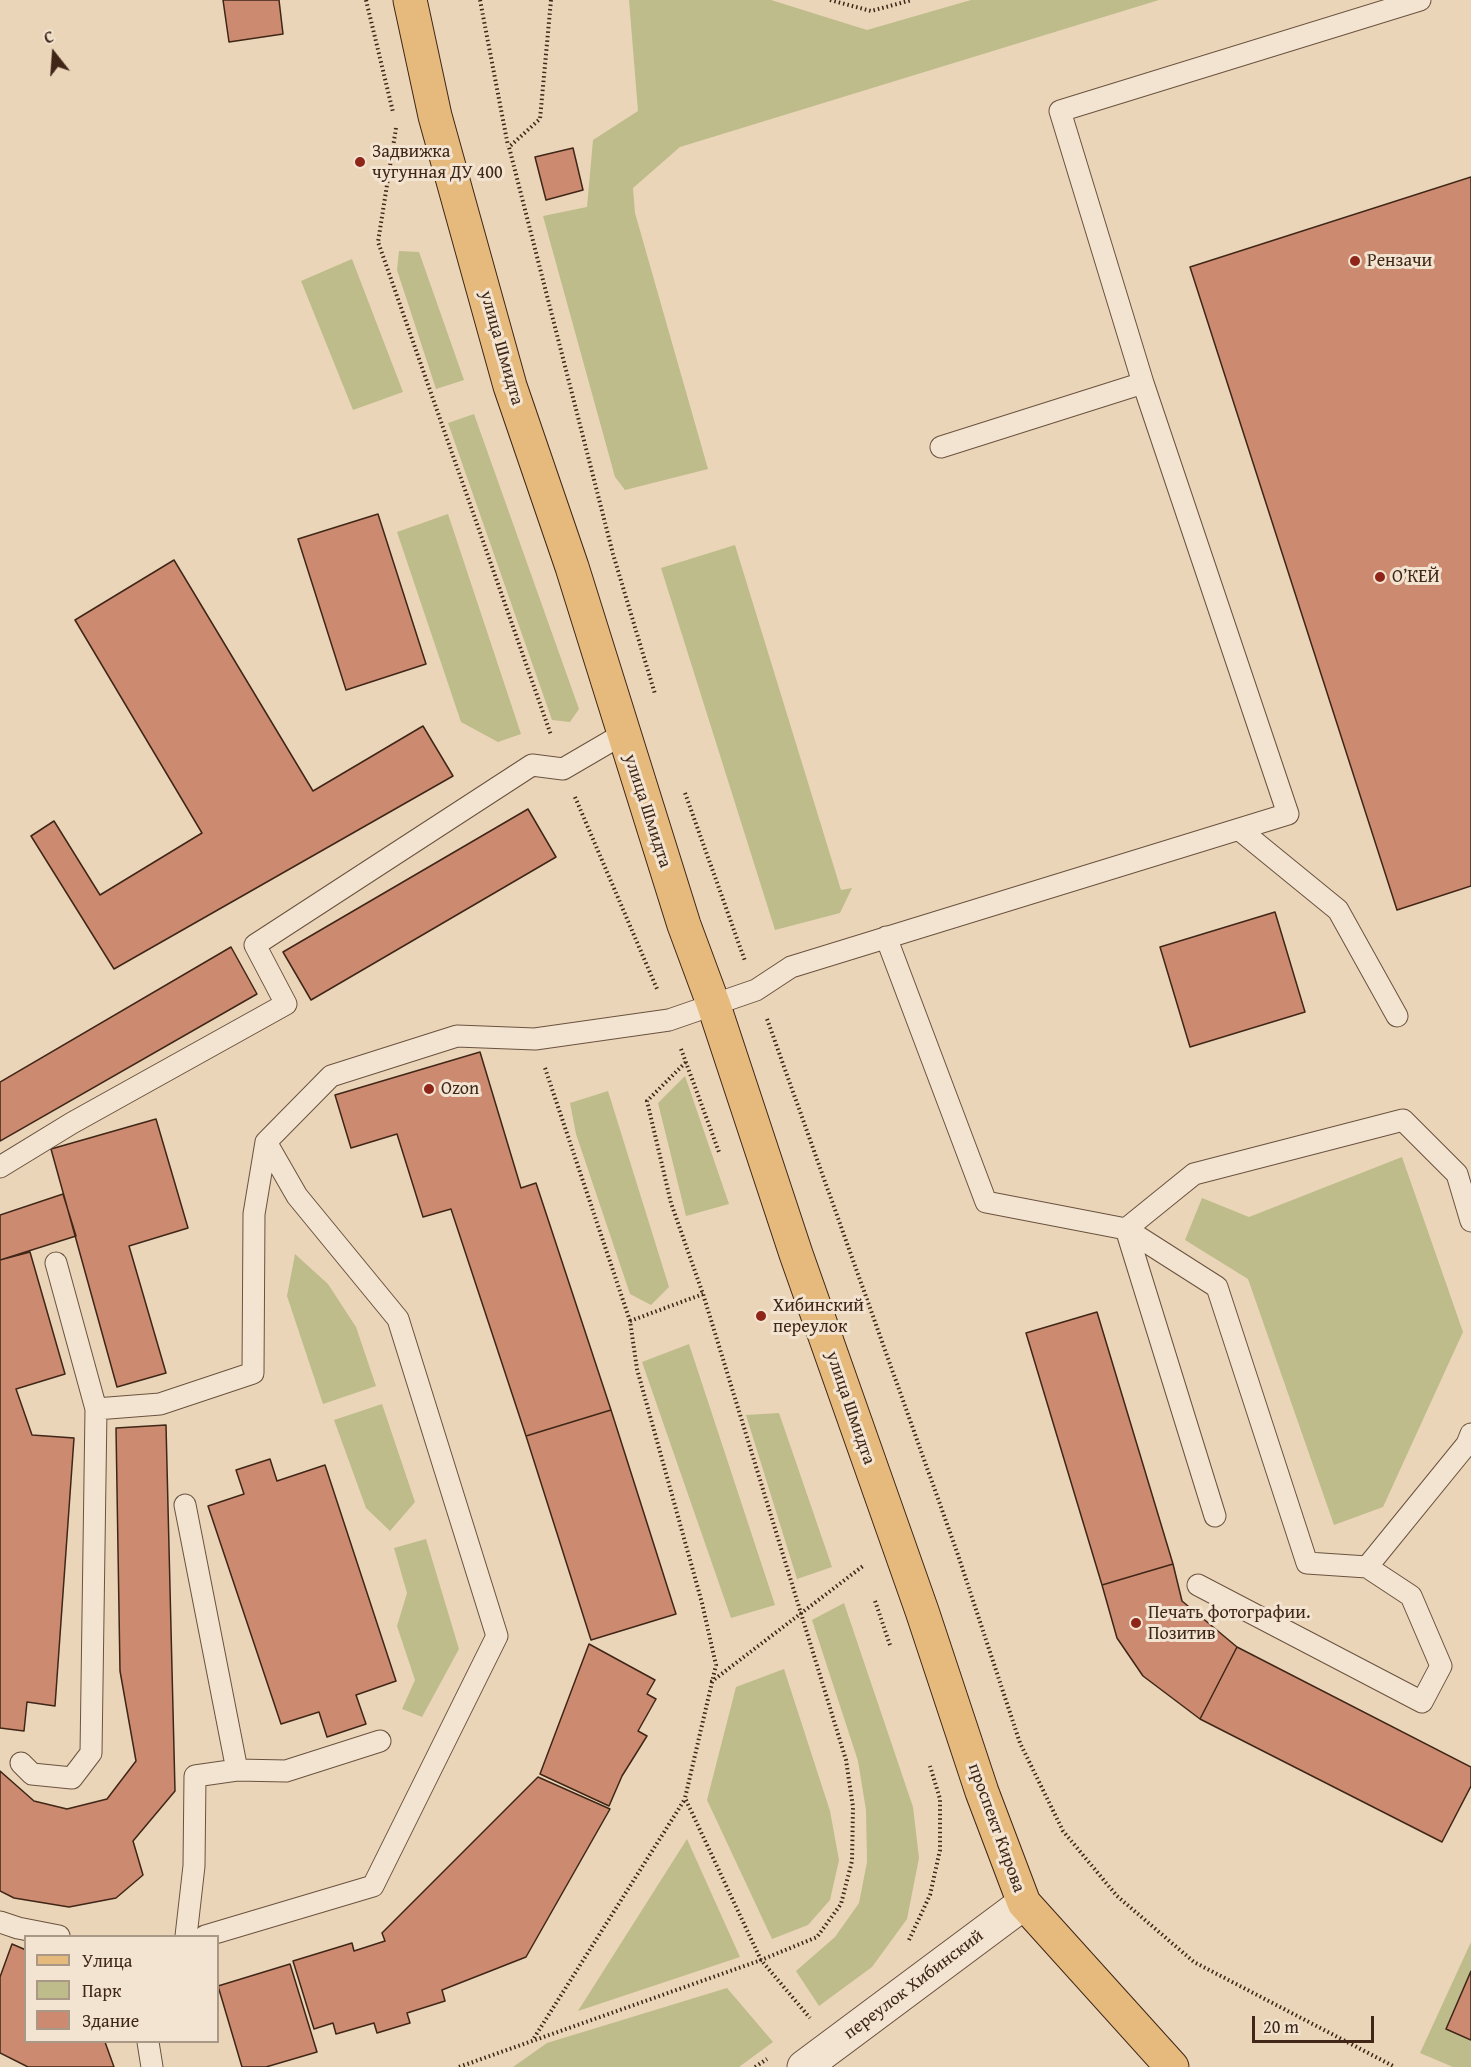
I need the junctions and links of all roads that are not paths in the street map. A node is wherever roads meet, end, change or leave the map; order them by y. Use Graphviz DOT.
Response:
graph roads {
  1 [pos="410,0"];
  2 [pos="1420,0"];
  3 [pos="1143,383"];
  4 [pos="941,447"];
  5 [pos="623,734"];
  6 [pos="1240,830"];
  7 [pos="886,938"];
  8 [pos="714,1006"];
  9 [pos="1396,1016"];
  10 [pos="266,1142"];
  11 [pos="0,1167"];
  12 [pos="1471,1221"];
  13 [pos="1126,1229"];
  14 [pos="56,1263"];
  15 [pos="96,1409"];
  16 [pos="1471,1434"];
  17 [pos="185,1505"];
  18 [pos="1215,1516"];
  19 [pos="1367,1567"];
  20 [pos="1198,1584"];
  21 [pos="922,1611"];
  22 [pos="380,1741"];
  23 [pos="21,1763"];
  24 [pos="237,1770"];
  25 [pos="1024,1903"];
  26 [pos="0,1922"];
  27 [pos="54,1935"];
  28 [pos="186,1935"];
  29 [pos="208,1935"];
  30 [pos="148,2043"];
  31 [pos="152,2067"];
  32 [pos="804,2067"];
  33 [pos="1172,2067"];
  1 -- 5 [label="main road, улица Шмидта"];
  2 -- 3 [label="lane"];
  3 -- 4 [label="lane"];
  3 -- 6 [label="lane"];
  5 -- 8 [label="main road, улица Шмидта"];
  5 -- 11 [label="lane"];
  6 -- 7 [label="lane"];
  6 -- 9 [label="lane"];
  7 -- 8 [label="lane"];
  7 -- 13 [label="lane"];
  8 -- 10 [label="lane"];
  8 -- 21 [label="main road, улица Шмидта"];
  10 -- 15 [label="lane"];
  10 -- 29 [label="lane"];
  12 -- 13 [label="lane"];
  13 -- 18 [label="lane"];
  13 -- 19 [label="lane"];
  14 -- 15 [label="lane"];
  15 -- 23 [label="lane"];
  16 -- 19 [label="lane"];
  17 -- 24 [label="lane"];
  19 -- 20 [label="lane"];
  21 -- 25 [label="main road, проспект Кирова"];
  22 -- 24 [label="lane"];
  24 -- 28 [label="lane"];
  25 -- 32 [label="street, переулок Хибинский"];
  25 -- 33 [label="main road, проспект Кирова"];
  26 -- 27 [label="lane"];
  30 -- 31 [label="lane"];
}
